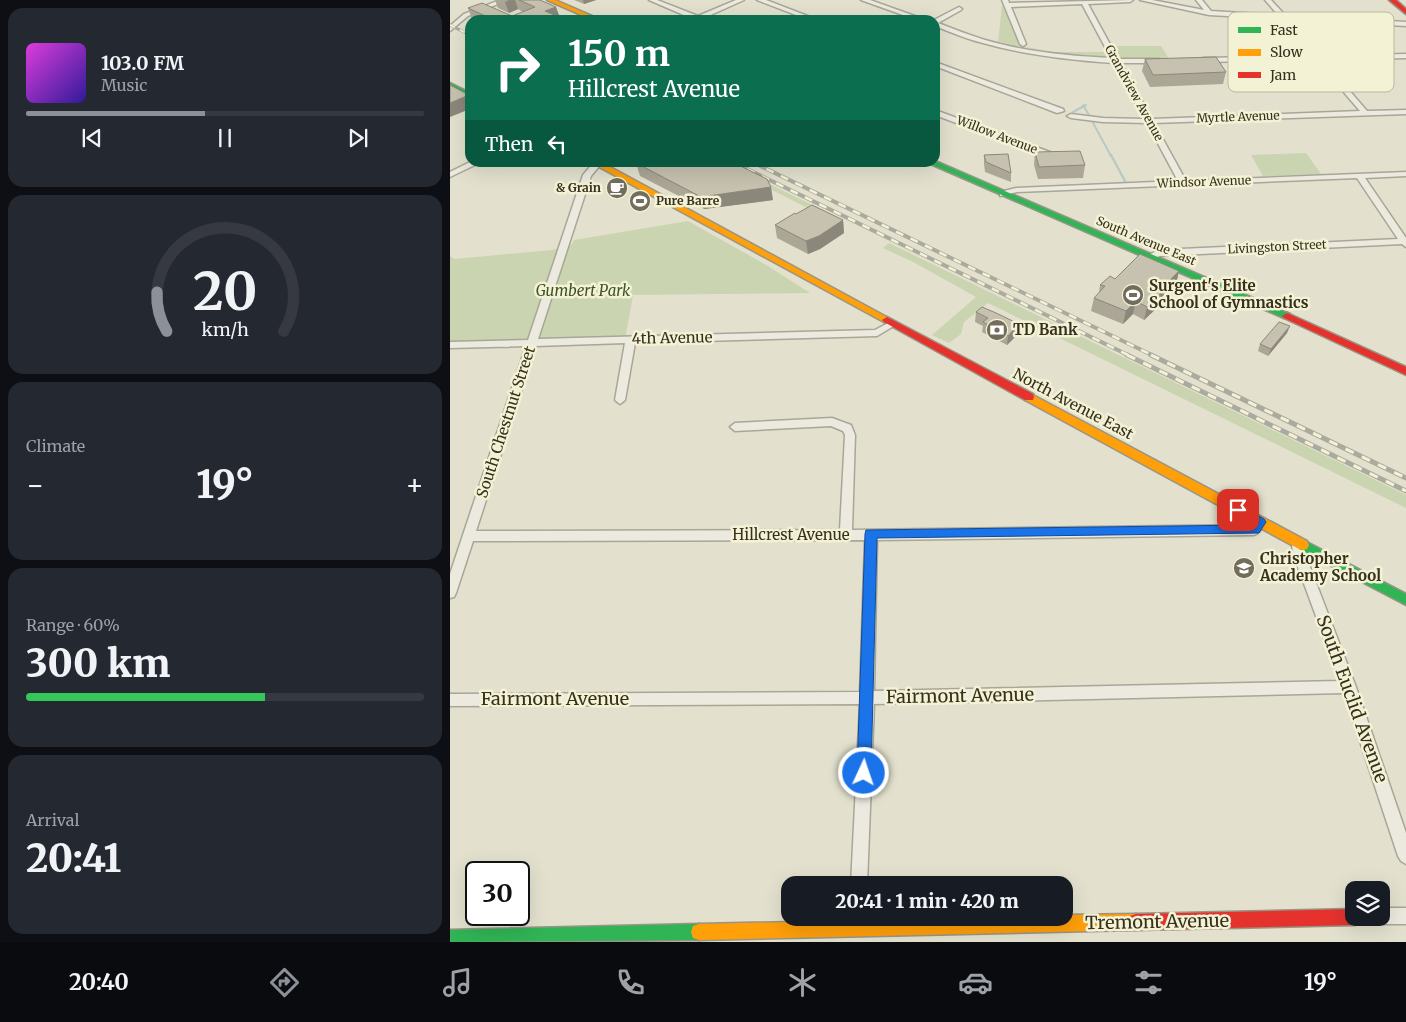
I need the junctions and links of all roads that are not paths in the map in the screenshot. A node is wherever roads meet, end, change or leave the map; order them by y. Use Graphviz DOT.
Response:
graph roads {
  1 [pos="497,0"];
  2 [pos="504,0"];
  3 [pos="550,0"];
  4 [pos="652,0"];
  5 [pos="741,0"];
  6 [pos="760,0"];
  7 [pos="864,0"];
  8 [pos="1130,0"];
  9 [pos="1143,0"];
  10 [pos="1199,0"];
  11 [pos="1268,0"];
  12 [pos="1392,0"];
  13 [pos="1071,1"];
  14 [pos="1084,2"];
  15 [pos="1006,3"];
  16 [pos="959,10"];
  17 [pos="1278,12"];
  18 [pos="1406,12"];
  19 [pos="1209,13"];
  20 [pos="1228,14"];
  21 [pos="466,15"];
  22 [pos="586,15"];
  23 [pos="686,15"];
  24 [pos="709,15"];
  25 [pos="801,15"];
  26 [pos="908,15"];
  27 [pos="465,16"];
  28 [pos="940,20"];
  29 [pos="450,24"];
  30 [pos="940,25"];
  31 [pos="450,29"];
  32 [pos="1023,44"];
  33 [pos="1228,59"];
  34 [pos="1193,60"];
  35 [pos="1165,61"];
  36 [pos="1117,62"];
  37 [pos="940,66"];
  38 [pos="450,85"];
  39 [pos="1347,92"];
  40 [pos="465,93"];
  41 [pos="1060,111"];
  42 [pos="1406,112"];
  43 [pos="1365,113"];
  44 [pos="940,114"];
  45 [pos="1071,116"];
  46 [pos="1149,120"];
  47 [pos="1059,159"];
  48 [pos="940,166"];
  49 [pos="467,167"];
  50 [pos="593,167"];
  51 [pos="602,167"];
  52 [pos="1406,174"];
  53 [pos="450,175"];
  54 [pos="1359,175"];
  55 [pos="1183,183"];
  56 [pos="1003,194"];
  57 [pos="1405,242"];
  58 [pos="1148,257"];
  59 [pos="892,324"];
  60 [pos="631,339"];
  61 [pos="532,342"];
  62 [pos="450,345"];
  63 [pos="1406,371"];
  64 [pos="620,400"];
  65 [pos="735,427"];
  66 [pos="1260,522"];
  67 [pos="871,534"];
  68 [pos="846,535"];
  69 [pos="469,536"];
  70 [pos="1298,543"];
  71 [pos="450,593"];
  72 [pos="1406,600"];
  73 [pos="1349,687"];
  74 [pos="868,698"];
  75 [pos="450,700"];
  76 [pos="1406,856"];
  77 [pos="859,876"];
  78 [pos="1390,916"];
  79 [pos="1406,916"];
  80 [pos="1345,917"];
  81 [pos="857,929"];
  82 [pos="450,938"];
  1 -- 29 [label="street"];
  2 -- 21 [label="street"];
  3 -- 22 [label="main road"];
  4 -- 23 [label="street"];
  5 -- 24 [label="street"];
  6 -- 25 [label="street"];
  7 -- 26 [label="street"];
  8 -- 14 [label="street"];
  9 -- 19 [label="street"];
  10 -- 19 [label="street"];
  11 -- 17 [label="street"];
  12 -- 18 [label="main road"];
  13 -- 14 [label="street"];
  13 -- 15 [label="street"];
  14 -- 36 [label="street, Grandview Avenue"];
  15 -- 32 [label="street"];
  16 -- 28 [label="street"];
  19 -- 20 [label="street"];
  27 -- 31 [label="street"];
  30 -- 36 [label="street"];
  33 -- 34 [label="street"];
  35 -- 36 [label="street"];
  36 -- 46 [label="street, Grandview Avenue"];
  37 -- 41 [label="street"];
  38 -- 40 [label="main road"];
  39 -- 43 [label="street"];
  42 -- 43 [label="street, Myrtle Avenue"];
  43 -- 46 [label="street, Myrtle Avenue"];
  44 -- 47 [label="street, Willow Avenue"];
  45 -- 46 [label="street, Myrtle Avenue"];
  46 -- 55 [label="street, Grandview Avenue"];
  48 -- 56 [label="main road, South Avenue East"];
  49 -- 53 [label="street"];
  50 -- 61 [label="street, South Chestnut Street"];
  51 -- 59 [label="main road, North Avenue East"];
  52 -- 54 [label="street, Windsor Avenue"];
  54 -- 55 [label="street, Windsor Avenue"];
  54 -- 57 [label="street"];
  55 -- 56 [label="street, Windsor Avenue"];
  56 -- 58 [label="main road, South Avenue East"];
  57 -- 58 [label="street, Livingston Street"];
  58 -- 63 [label="main road, South Avenue East"];
  59 -- 60 [label="street, 4th Avenue"];
  59 -- 66 [label="main road, North Avenue East"];
  60 -- 61 [label="street, 4th Avenue"];
  60 -- 64 [label="street"];
  61 -- 62 [label="street, 4th Avenue"];
  61 -- 69 [label="street, South Chestnut Street"];
  65 -- 68 [label="street"];
  66 -- 67 [label="street, Hillcrest Avenue"];
  66 -- 70 [label="main road, North Avenue East"];
  67 -- 68 [label="street, Hillcrest Avenue"];
  67 -- 74 [label="street"];
  68 -- 69 [label="street, Hillcrest Avenue"];
  69 -- 71 [label="street, South Chestnut Street"];
  70 -- 72 [label="main road, North Avenue East"];
  70 -- 73 [label="street, South Euclid Avenue"];
  73 -- 74 [label="street, Fairmont Avenue"];
  73 -- 76 [label="street, South Euclid Avenue"];
  74 -- 75 [label="street, Fairmont Avenue"];
  74 -- 77 [label="street"];
  78 -- 79 [label="street"];
  80 -- 81 [label="main road, Tremont Avenue"];
  81 -- 82 [label="main road, Tremont Avenue"];
}
